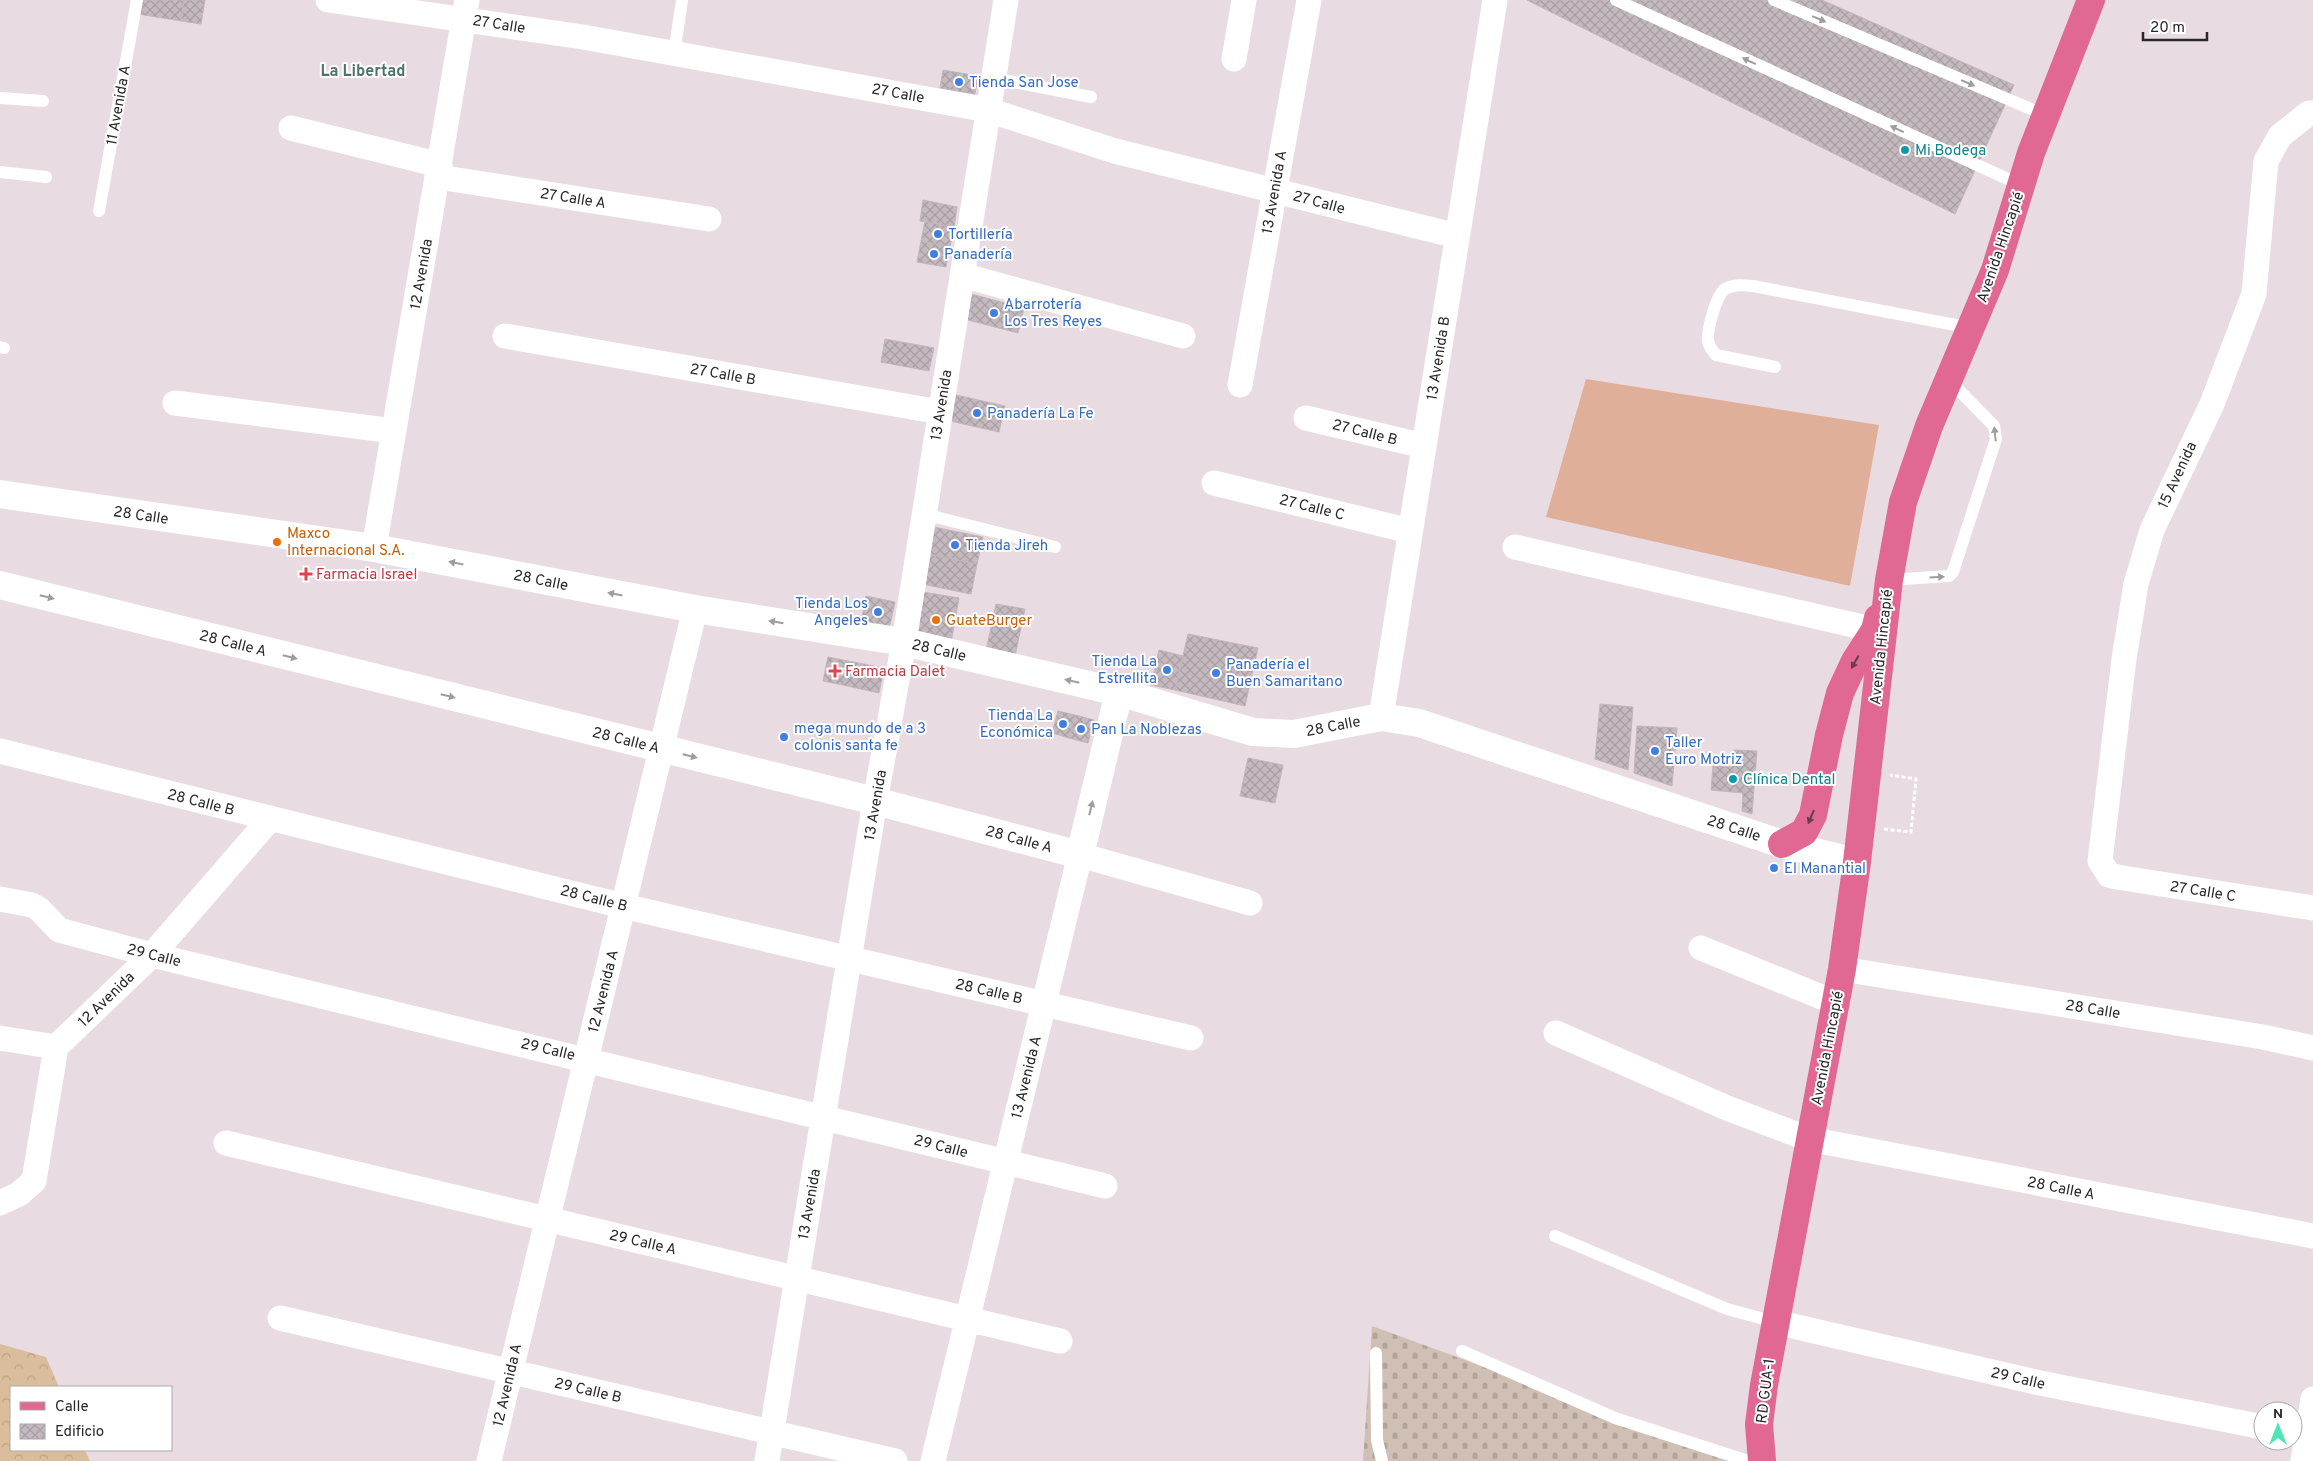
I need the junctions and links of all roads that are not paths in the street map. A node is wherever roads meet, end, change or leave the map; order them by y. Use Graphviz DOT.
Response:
graph roads {
  1 [pos="137,0"];
  2 [pos="328,0"];
  3 [pos="682,0"];
  4 [pos="1006,0"];
  5 [pos="1244,0"];
  6 [pos="1309,0"];
  7 [pos="1495,0"];
  8 [pos="1616,0"];
  9 [pos="1774,0"];
  10 [pos="2090,0"];
  11 [pos="465,9"];
  12 [pos="674,54"];
  13 [pos="1234,59"];
  14 [pos="993,78"];
  15 [pos="1091,97"];
  16 [pos="0,98"];
  17 [pos="43,101"];
  18 [pos="988,110"];
  19 [pos="2311,113"];
  20 [pos="2045,115"];
  21 [pos="291,128"];
  22 [pos="439,171"];
  23 [pos="0,172"];
  24 [pos="46,177"];
  25 [pos="2021,185"];
  26 [pos="1274,190"];
  27 [pos="99,210"];
  28 [pos="709,219"];
  29 [pos="1457,236"];
  30 [pos="962,275"];
  31 [pos="1971,328"];
  32 [pos="505,336"];
  33 [pos="1183,336"];
  34 [pos="1774,367"];
  35 [pos="1949,380"];
  36 [pos="1240,385"];
  37 [pos="175,402"];
  38 [pos="940,412"];
  39 [pos="1306,418"];
  40 [pos="394,431"];
  41 [pos="1424,446"];
  42 [pos="1214,483"];
  43 [pos="0,494"];
  44 [pos="924,514"];
  45 [pos="1410,531"];
  46 [pos="1055,547"];
  47 [pos="1515,547"];
  48 [pos="374,548"];
  49 [pos="1888,583"];
  50 [pos="0,585"];
  51 [pos="695,609"];
  52 [pos="1875,630"];
  53 [pos="904,642"];
  54 [pos="1119,692"];
  55 [pos="1381,717"];
  56 [pos="661,749"];
  57 [pos="0,751"];
  58 [pos="875,801"];
  59 [pos="270,819"];
  60 [pos="1782,844"];
  61 [pos="1080,855"];
  62 [pos="2100,861"];
  63 [pos="1857,862"];
  64 [pos="0,899"];
  65 [pos="1250,902"];
  66 [pos="624,906"];
  67 [pos="2313,908"];
  68 [pos="1701,948"];
  69 [pos="152,955"];
  70 [pos="850,958"];
  71 [pos="1842,969"];
  72 [pos="1836,1003"];
  73 [pos="1044,1004"];
  74 [pos="1556,1033"];
  75 [pos="0,1038"];
  76 [pos="1191,1038"];
  77 [pos="56,1047"];
  78 [pos="2313,1048"];
  79 [pos="586,1059"];
  80 [pos="824,1116"];
  81 [pos="1810,1139"];
  82 [pos="226,1143"];
  83 [pos="1006,1163"];
  84 [pos="1105,1186"];
  85 [pos="1,1204"];
  86 [pos="548,1220"];
  87 [pos="1555,1236"];
  88 [pos="2313,1236"];
  89 [pos="796,1279"];
  90 [pos="280,1318"];
  91 [pos="968,1320"];
  92 [pos="1774,1322"];
  93 [pos="1060,1341"];
  94 [pos="1462,1351"];
  95 [pos="1376,1353"];
  96 [pos="510,1372"];
  97 [pos="2313,1399"];
  98 [pos="2253,1425"];
  99 [pos="2303,1426"];
  100 [pos="772,1432"];
  101 [pos="489,1461"];
  102 [pos="767,1461"];
  103 [pos="895,1461"];
  104 [pos="933,1461"];
  105 [pos="1382,1461"];
  106 [pos="1748,1461"];
  107 [pos="1762,1461"];
  1 -- 27 [label="lane, 11 Avenida A"];
  2 -- 11 [label="street, 27 Calle"];
  3 -- 12 [label="lane"];
  4 -- 14 [label="street, 13 Avenida"];
  5 -- 13 [label="street"];
  6 -- 26 [label="street, 13 Avenida A"];
  7 -- 29 [label="street, 13 Avenida B"];
  25 -- 8 [label="lane, one-way"];
  9 -- 20 [label="lane, one-way"];
  10 -- 20 [label="main road, Avenida Hincapié"];
  11 -- 12 [label="street, 27 Calle"];
  11 -- 22 [label="street, 12 Avenida"];
  12 -- 18 [label="street, 27 Calle"];
  14 -- 15 [label="lane"];
  14 -- 18 [label="street, 13 Avenida"];
  16 -- 17 [label="lane"];
  18 -- 26 [label="street, 27 Calle"];
  18 -- 30 [label="street, 13 Avenida"];
  19 -- 62 [label="street, 15 Avenida"];
  20 -- 25 [label="main road, Avenida Hincapié"];
  21 -- 22 [label="street, 27 Calle A"];
  22 -- 28 [label="street, 27 Calle A"];
  22 -- 40 [label="street, 12 Avenida"];
  23 -- 24 [label="lane"];
  25 -- 31 [label="main road, Avenida Hincapié"];
  26 -- 29 [label="street, 27 Calle"];
  26 -- 36 [label="street, 13 Avenida A"];
  29 -- 41 [label="street, 13 Avenida B"];
  30 -- 33 [label="street"];
  30 -- 38 [label="street, 13 Avenida"];
  31 -- 34 [label="lane"];
  31 -- 35 [label="main road, Avenida Hincapié"];
  32 -- 38 [label="street, 27 Calle B"];
  35 -- 49 [label="main road, Avenida Hincapié"];
  49 -- 35 [label="lane, one-way"];
  37 -- 40 [label="street"];
  38 -- 44 [label="street, 13 Avenida"];
  39 -- 41 [label="street, 27 Calle B"];
  40 -- 48 [label="street, 12 Avenida"];
  41 -- 45 [label="street, 13 Avenida B"];
  42 -- 45 [label="street, 27 Calle C"];
  43 -- 48 [label="main road, 28 Calle"];
  44 -- 46 [label="lane"];
  44 -- 53 [label="street, 13 Avenida"];
  45 -- 55 [label="street, 13 Avenida B"];
  47 -- 52 [label="street"];
  51 -- 48 [label="main road, 28 Calle, one-way"];
  49 -- 52 [label="main road"];
  49 -- 63 [label="main road, Avenida Hincapié"];
  50 -- 56 [label="main road, 28 Calle A, one-way"];
  53 -- 51 [label="main road, 28 Calle, one-way"];
  51 -- 56 [label="street, 12 Avenida A"];
  52 -- 60 [label="main road, one-way"];
  54 -- 53 [label="main road, 28 Calle, one-way"];
  53 -- 58 [label="street, 13 Avenida"];
  54 -- 55 [label="main road, 28 Calle"];
  61 -- 54 [label="main road, 13 Avenida A, one-way"];
  55 -- 60 [label="main road, 28 Calle"];
  56 -- 58 [label="main road, 28 Calle A, one-way"];
  56 -- 66 [label="street, 12 Avenida A"];
  57 -- 59 [label="street, 28 Calle B"];
  58 -- 61 [label="main road, 28 Calle A"];
  58 -- 70 [label="street, 13 Avenida"];
  59 -- 66 [label="street, 28 Calle B"];
  59 -- 69 [label="street, 12 Avenida"];
  60 -- 63 [label="main road, 28 Calle"];
  61 -- 65 [label="street, 28 Calle A"];
  61 -- 73 [label="street, 13 Avenida A"];
  62 -- 67 [label="street, 27 Calle C"];
  63 -- 71 [label="main road, Avenida Hincapié"];
  64 -- 69 [label="street, 29 Calle"];
  66 -- 70 [label="street, 28 Calle B"];
  66 -- 79 [label="street, 12 Avenida A"];
  68 -- 72 [label="street"];
  69 -- 77 [label="street, 12 Avenida"];
  69 -- 79 [label="street, 29 Calle"];
  70 -- 73 [label="street, 28 Calle B"];
  70 -- 80 [label="street, 13 Avenida"];
  71 -- 72 [label="main road, Avenida Hincapié"];
  71 -- 78 [label="street, 28 Calle"];
  72 -- 81 [label="main road, Avenida Hincapié"];
  73 -- 76 [label="street, 28 Calle B"];
  73 -- 83 [label="street, 13 Avenida A"];
  74 -- 81 [label="street, 28 Calle A"];
  75 -- 77 [label="street"];
  77 -- 85 [label="street"];
  79 -- 80 [label="street, 29 Calle"];
  79 -- 86 [label="street, 12 Avenida A"];
  80 -- 83 [label="street, 29 Calle"];
  80 -- 89 [label="street, 13 Avenida"];
  81 -- 88 [label="street, 28 Calle A"];
  81 -- 92 [label="main road, Avenida Hincapié"];
  82 -- 86 [label="street, 29 Calle A"];
  83 -- 84 [label="street, 29 Calle"];
  83 -- 91 [label="street, 13 Avenida A"];
  86 -- 89 [label="street, 29 Calle A"];
  86 -- 96 [label="street, 12 Avenida A"];
  87 -- 92 [label="lane"];
  89 -- 91 [label="street, 29 Calle A"];
  89 -- 100 [label="street, 13 Avenida"];
  90 -- 96 [label="street, 29 Calle B"];
  91 -- 93 [label="street, 29 Calle A"];
  91 -- 104 [label="street, 13 Avenida A"];
  92 -- 98 [label="street, 29 Calle"];
  92 -- 107 [label="main road, RD GUA-1"];
  94 -- 106 [label="lane"];
  95 -- 105 [label="lane"];
  96 -- 100 [label="street, 29 Calle B"];
  96 -- 101 [label="street, 12 Avenida A"];
  97 -- 99 [label="street"];
  100 -- 102 [label="street, 13 Avenida"];
  100 -- 103 [label="street, 29 Calle B"];
}
